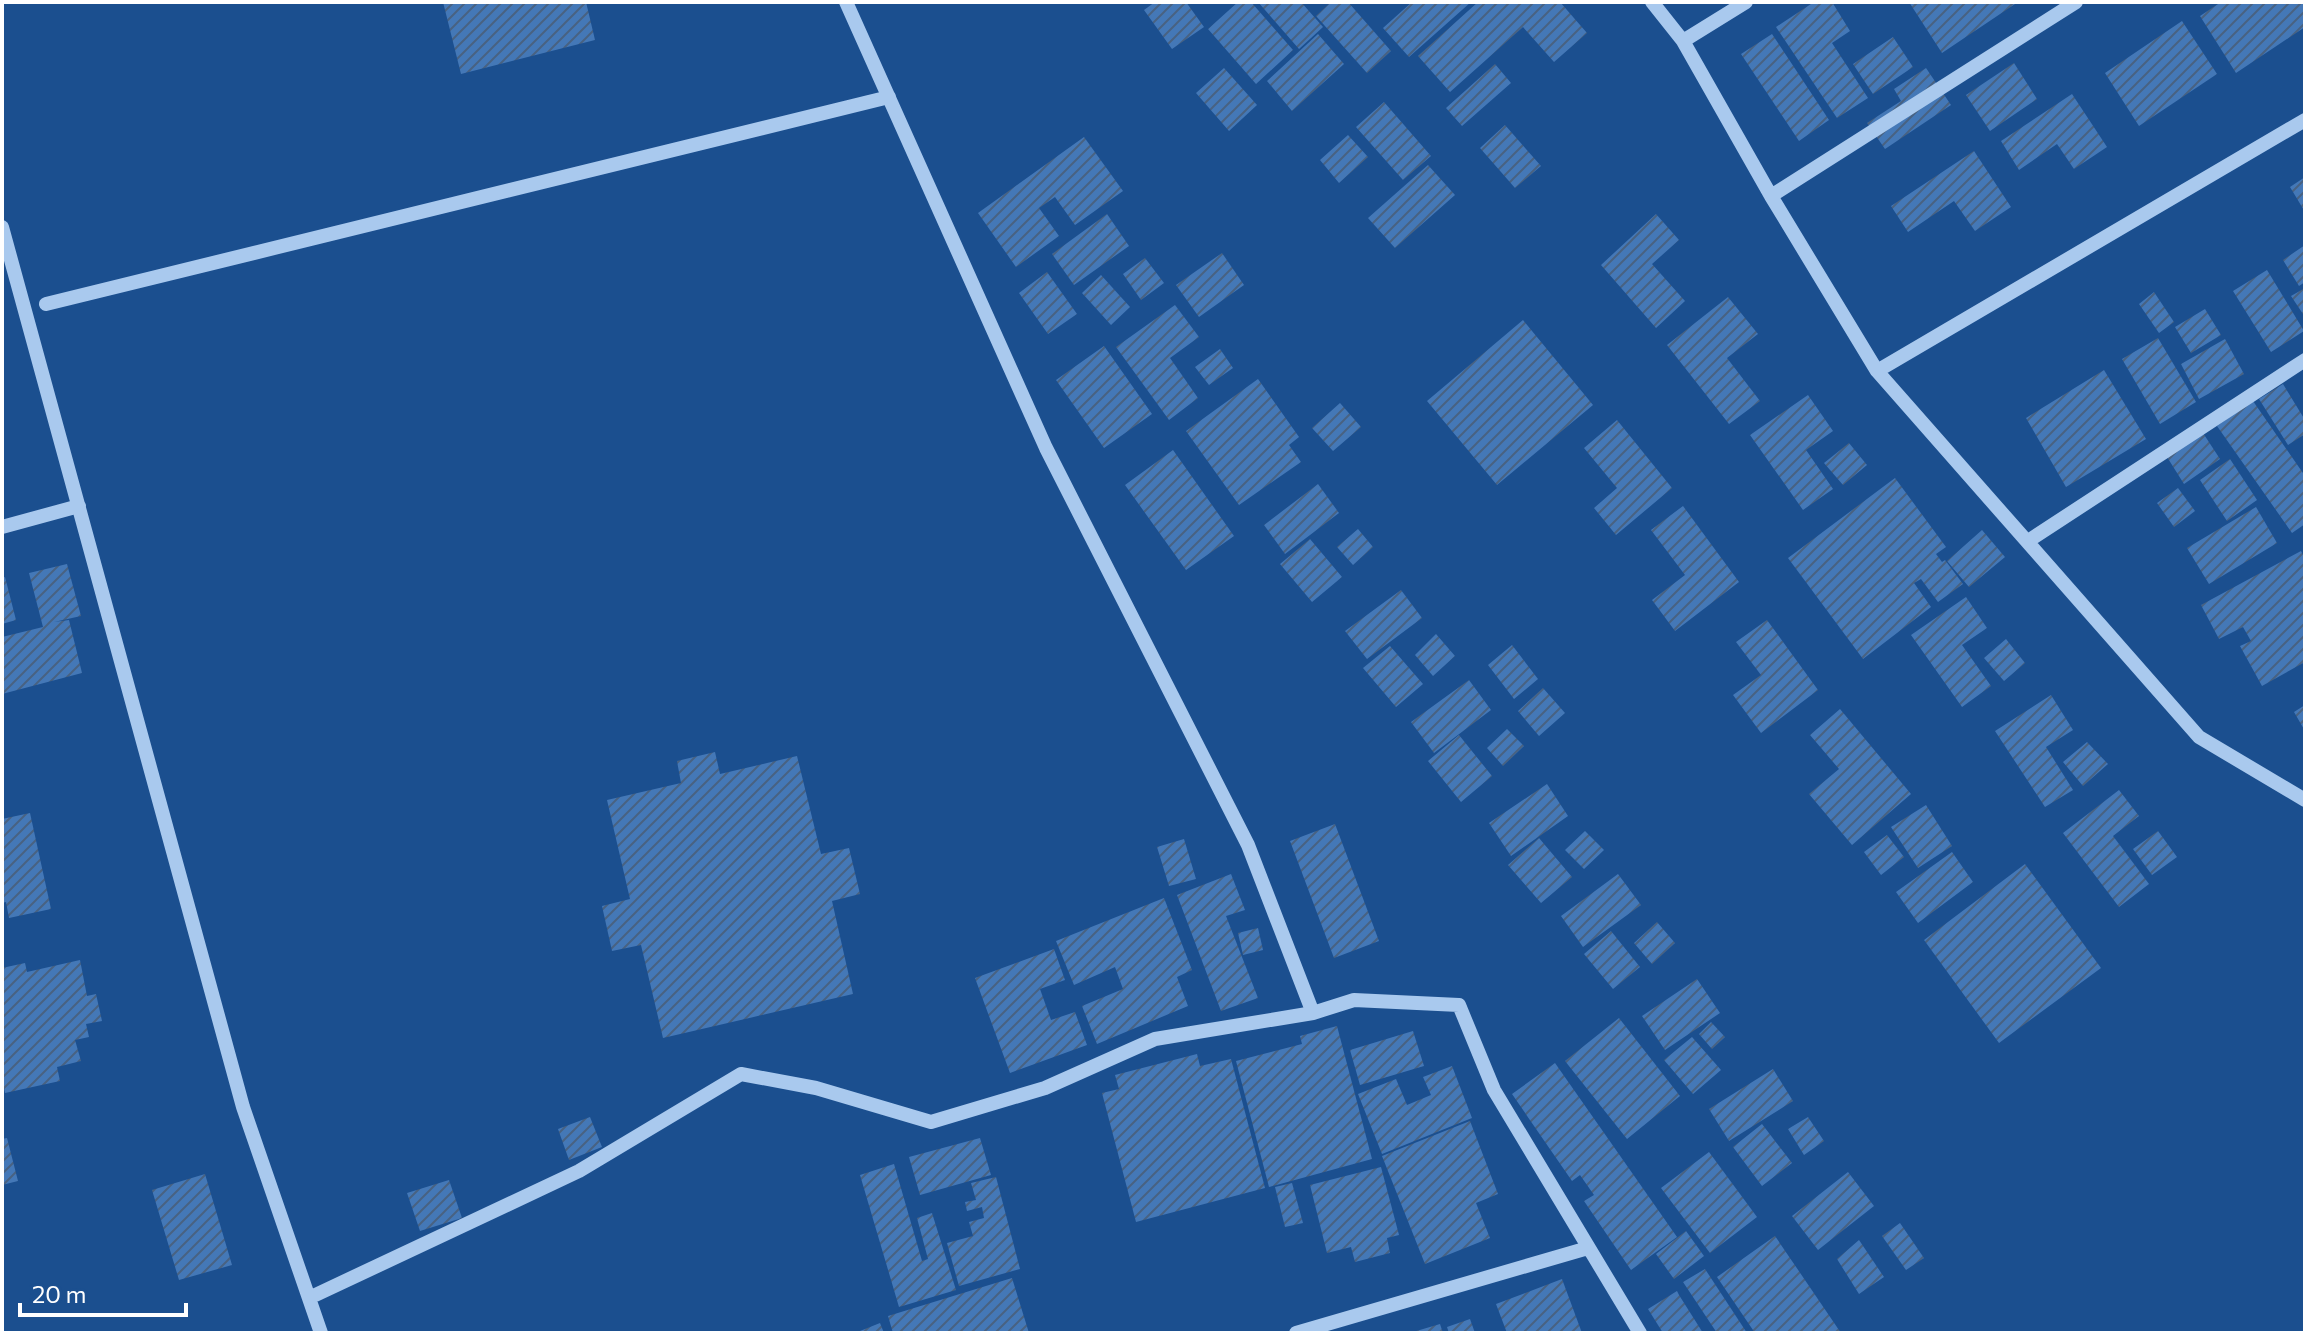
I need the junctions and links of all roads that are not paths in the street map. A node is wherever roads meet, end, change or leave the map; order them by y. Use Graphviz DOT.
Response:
graph roads {
  1 [pos="846,2"];
  2 [pos="1652,2"];
  3 [pos="1746,2"];
  4 [pos="2076,2"];
  5 [pos="1683,41"];
  6 [pos="889,97"];
  7 [pos="2305,120"];
  8 [pos="1771,196"];
  9 [pos="2,227"];
  10 [pos="46,304"];
  11 [pos="2305,360"];
  12 [pos="1877,371"];
  13 [pos="79,506"];
  14 [pos="2,527"];
  15 [pos="2028,541"];
  16 [pos="2305,800"];
  17 [pos="1313,1013"];
  18 [pos="1588,1248"];
  19 [pos="309,1298"];
  20 [pos="321,1333"];
  21 [pos="1296,1333"];
  22 [pos="1640,1333"];
  1 -- 6 [label="street"];
  2 -- 5 [label="street"];
  3 -- 5 [label="street"];
  4 -- 8 [label="street"];
  5 -- 8 [label="street"];
  6 -- 10 [label="street"];
  6 -- 17 [label="street"];
  7 -- 12 [label="street"];
  8 -- 12 [label="street"];
  9 -- 13 [label="street"];
  11 -- 15 [label="street"];
  12 -- 15 [label="street"];
  13 -- 14 [label="street"];
  13 -- 19 [label="street"];
  15 -- 16 [label="street"];
  17 -- 18 [label="street"];
  17 -- 19 [label="street"];
  18 -- 21 [label="street"];
  18 -- 22 [label="street"];
  19 -- 20 [label="street"];
}
